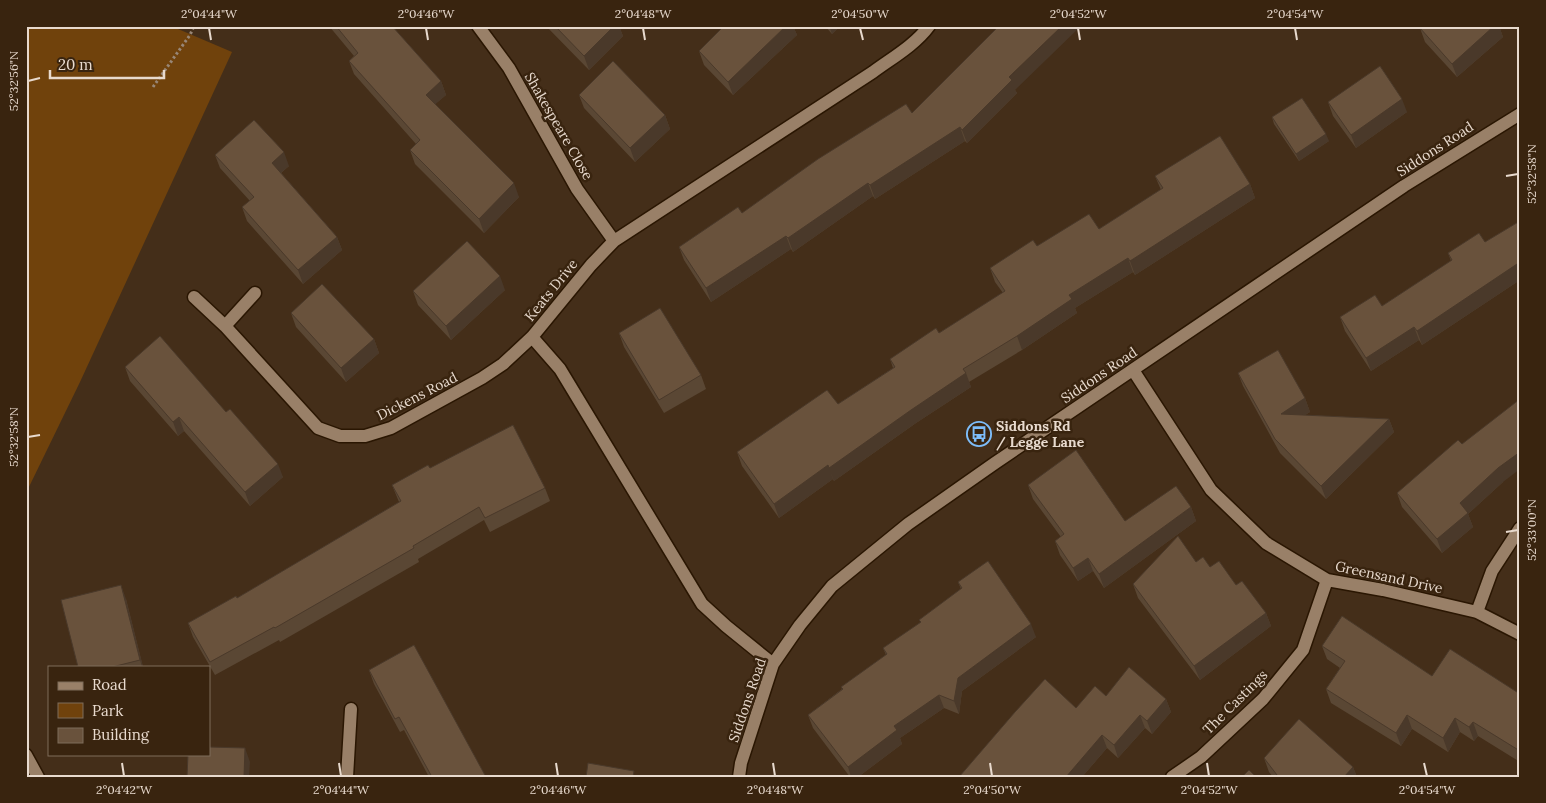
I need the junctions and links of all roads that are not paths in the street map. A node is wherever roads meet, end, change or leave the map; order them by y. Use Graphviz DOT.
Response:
graph roads {
  1 [pos="478,26"];
  2 [pos="928,26"];
  3 [pos="1520,114"];
  4 [pos="614,241"];
  5 [pos="255,292"];
  6 [pos="194,297"];
  7 [pos="224,326"];
  8 [pos="532,337"];
  9 [pos="1133,370"];
  10 [pos="1520,528"];
  11 [pos="1327,580"];
  12 [pos="1477,612"];
  13 [pos="1520,634"];
  14 [pos="774,664"];
  15 [pos="352,709"];
  16 [pos="26,755"];
  17 [pos="38,777"];
  18 [pos="347,777"];
  19 [pos="739,777"];
  20 [pos="1172,777"];
  1 -- 4 [label="street, Shakespeare Close"];
  2 -- 4 [label="street, Keats Drive"];
  3 -- 9 [label="street, Siddons Road"];
  4 -- 8 [label="street, Keats Drive"];
  5 -- 7 [label="street"];
  6 -- 7 [label="street, Dickens Road"];
  7 -- 8 [label="street, Dickens Road"];
  8 -- 14 [label="street, Keats Drive"];
  9 -- 11 [label="street, Greensand Drive"];
  9 -- 14 [label="street, Siddons Road"];
  10 -- 12 [label="street"];
  11 -- 12 [label="street, Greensand Drive"];
  11 -- 20 [label="street, The Castings"];
  12 -- 13 [label="street, Greensand Drive"];
  14 -- 19 [label="street, Siddons Road"];
  15 -- 18 [label="street"];
  16 -- 17 [label="street"];
}
